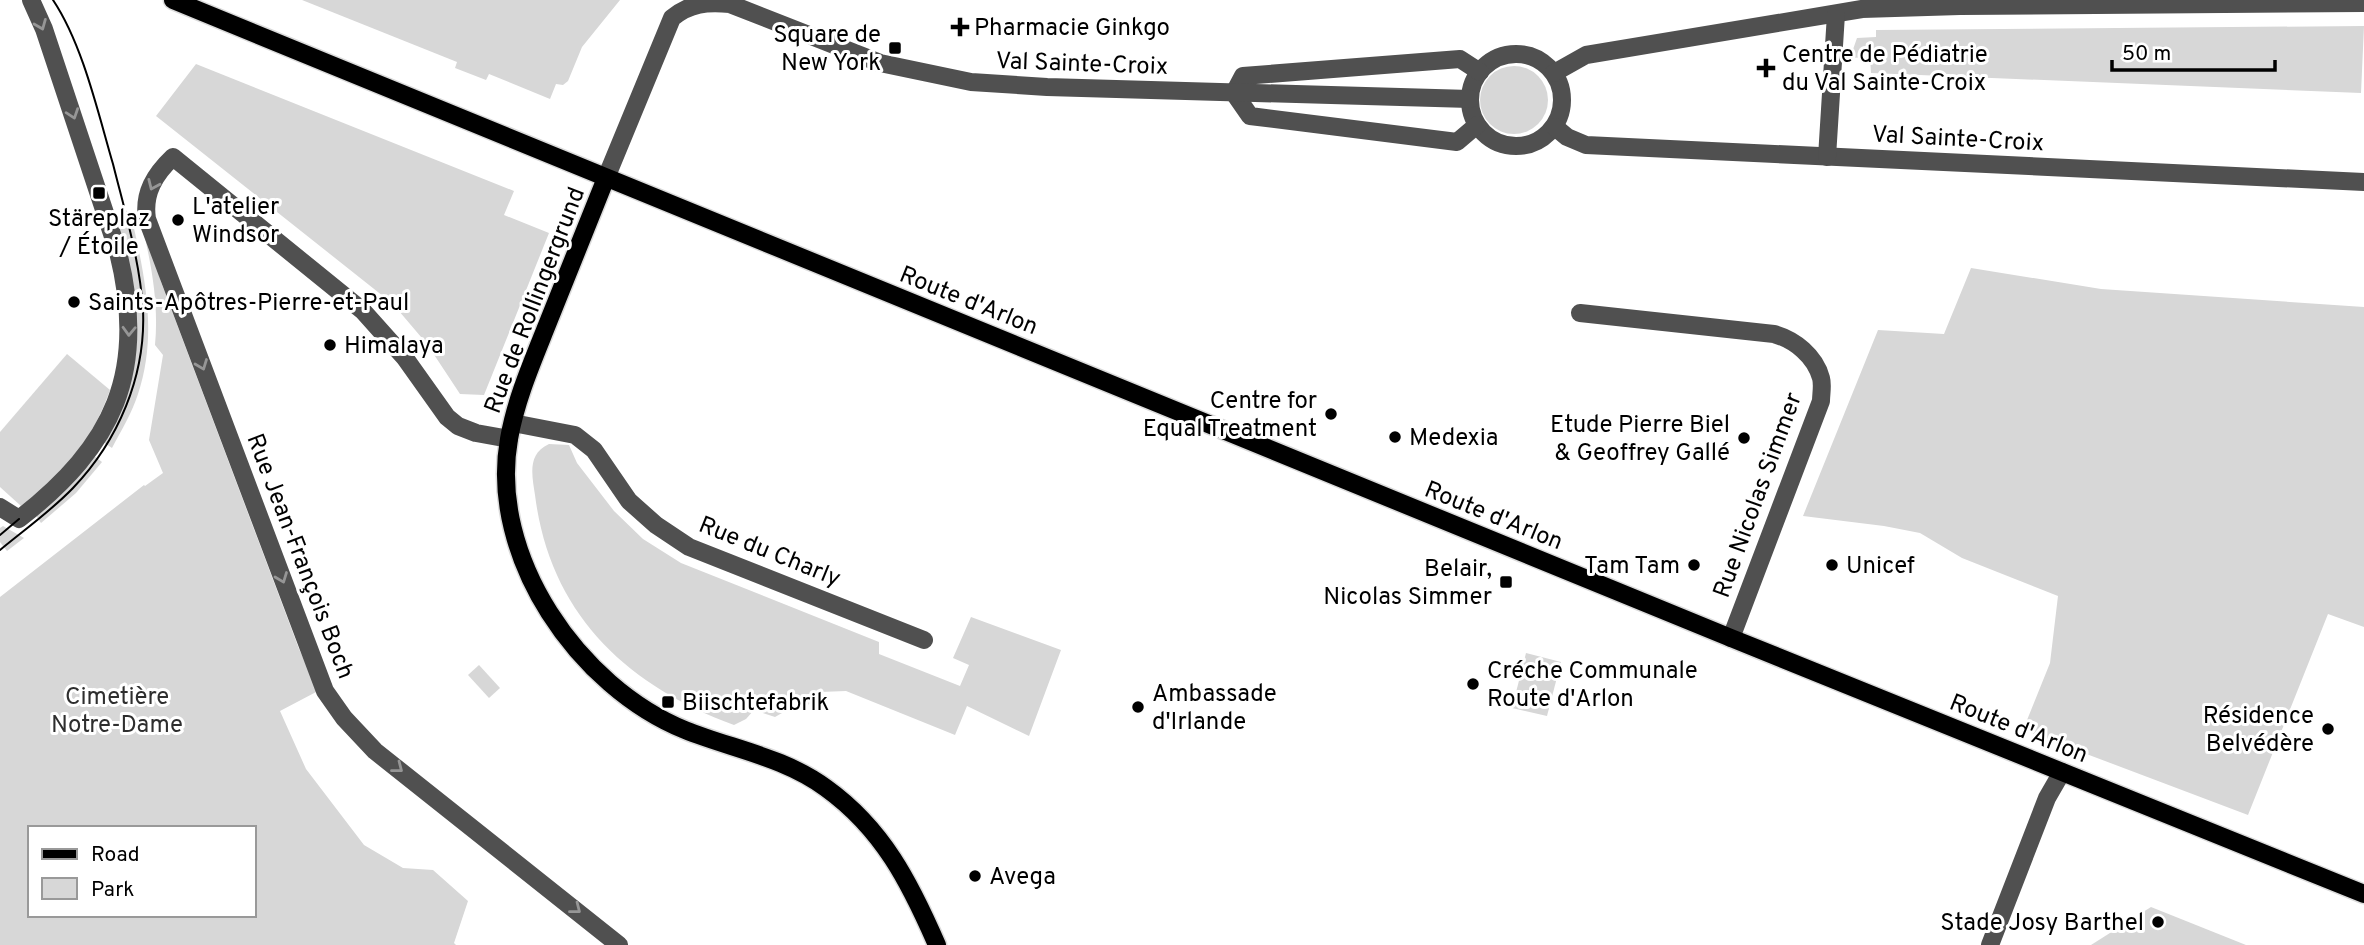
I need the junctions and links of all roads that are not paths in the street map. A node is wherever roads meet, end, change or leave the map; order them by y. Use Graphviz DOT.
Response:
graph roads {
  1 [pos="31,0"];
  2 [pos="173,0"];
  3 [pos="2364,3"];
  4 [pos="1863,5"];
  5 [pos="1836,14"];
  6 [pos="1480,72"];
  7 [pos="1554,73"];
  8 [pos="1234,93"];
  9 [pos="1470,99"];
  10 [pos="1477,125"];
  11 [pos="1555,127"];
  12 [pos="1827,156"];
  13 [pos="173,157"];
  14 [pos="606,177"];
  15 [pos="2364,181"];
  16 [pos="1580,313"];
  17 [pos="511,431"];
  18 [pos="0,507"];
  19 [pos="1731,638"];
  20 [pos="924,640"];
  21 [pos="2062,772"];
  22 [pos="2364,894"];
  23 [pos="619,945"];
  24 [pos="937,945"];
  25 [pos="1990,945"];
  1 -- 18 [label="street, one-way"];
  2 -- 14 [label="main road, Route d'Arlon"];
  3 -- 4 [label="street"];
  4 -- 5 [label="street"];
  5 -- 7 [label="street"];
  5 -- 12 [label="street"];
  6 -- 7 [label="street"];
  6 -- 8 [label="street"];
  6 -- 9 [label="street"];
  7 -- 11 [label="street"];
  8 -- 9 [label="street, Val Sainte-Croix"];
  8 -- 10 [label="street"];
  8 -- 14 [label="street, Val Sainte-Croix"];
  9 -- 10 [label="street"];
  10 -- 11 [label="street"];
  11 -- 12 [label="street, Val Sainte-Croix"];
  12 -- 15 [label="street, Val Sainte-Croix"];
  13 -- 17 [label="street, Rue de Rollingergrund"];
  13 -- 23 [label="street, Rue Jean-François Boch, one-way"];
  14 -- 17 [label="main road, Rue de Rollingergrund"];
  14 -- 19 [label="main road, Route d'Arlon"];
  16 -- 19 [label="street, Rue Nicolas Simmer"];
  17 -- 20 [label="street, Rue du Charly"];
  17 -- 24 [label="main road, Rue de Rollingergrund"];
  19 -- 21 [label="main road, Route d'Arlon"];
  21 -- 22 [label="main road, Route d'Arlon"];
  21 -- 25 [label="street"];
}
